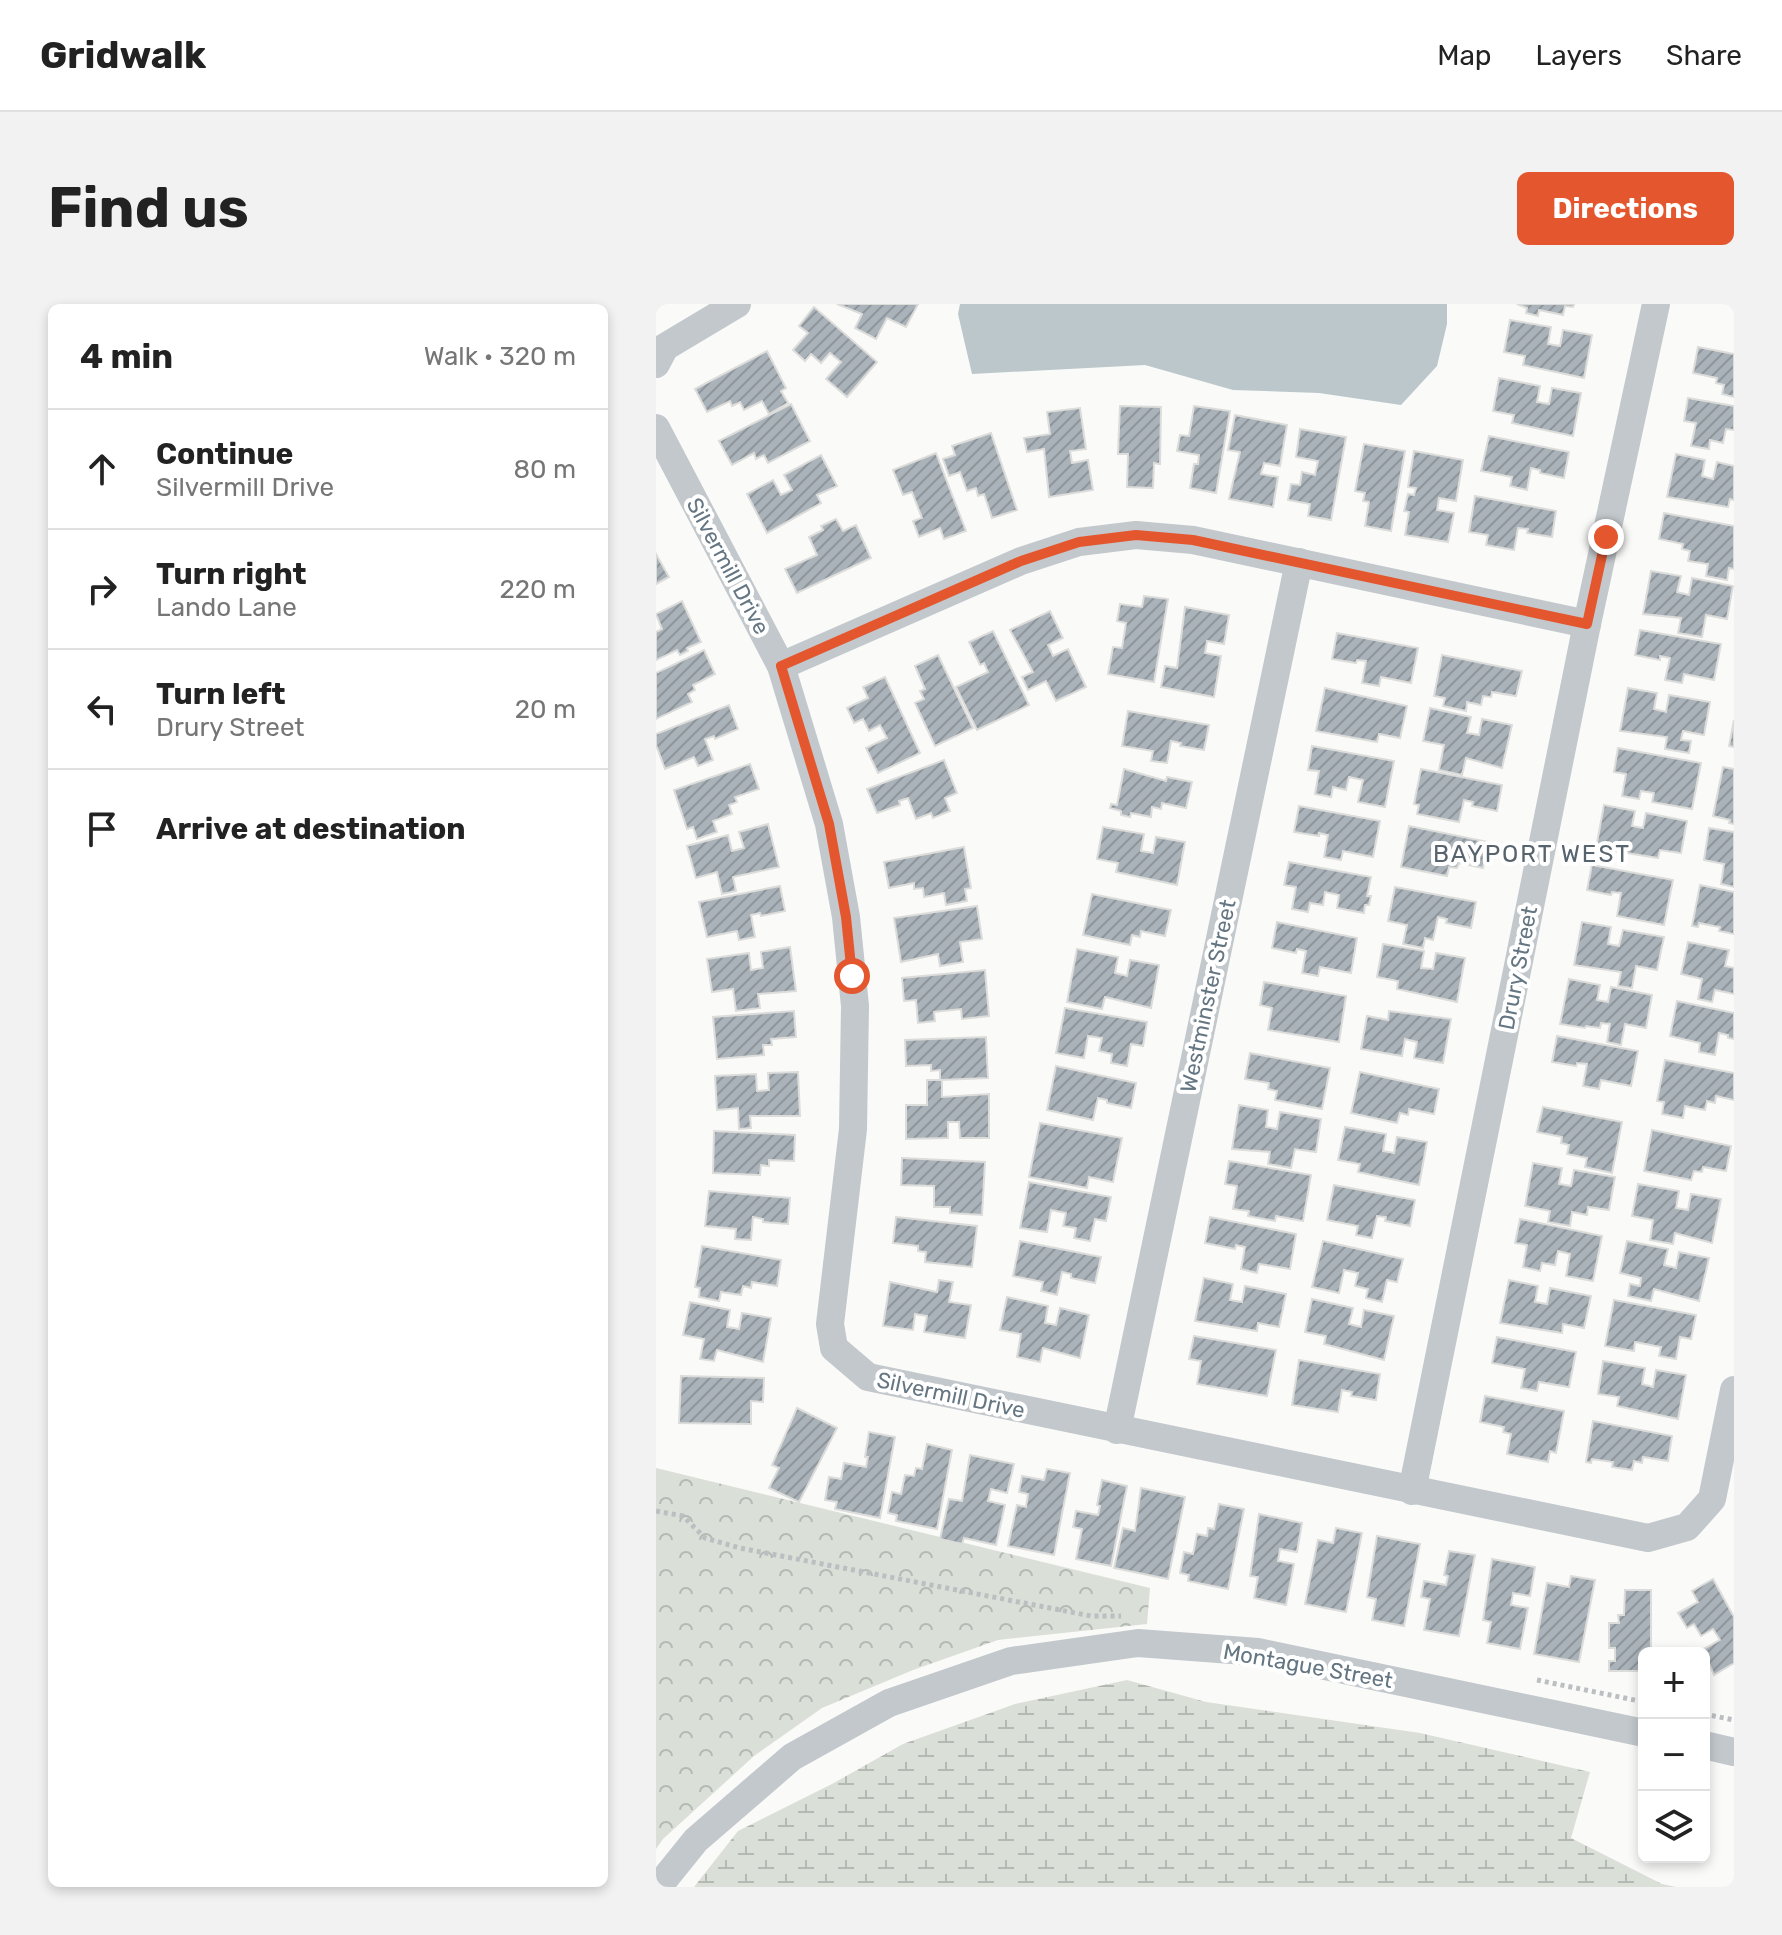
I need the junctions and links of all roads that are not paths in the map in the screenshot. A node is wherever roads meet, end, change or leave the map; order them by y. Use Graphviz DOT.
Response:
graph roads {
  1 [pos="737,304"];
  2 [pos="1656,304"];
  3 [pos="656,364"];
  4 [pos="656,428"];
  5 [pos="1299,562"];
  6 [pos="1587,624"];
  7 [pos="781,666"];
  8 [pos="1734,1390"];
  9 [pos="1117,1430"];
  10 [pos="1412,1491"];
  11 [pos="1638,1732"];
  12 [pos="1710,1746"];
  13 [pos="1734,1752"];
  14 [pos="658,1887"];
  1 -- 3 [label="street"];
  2 -- 6 [label="street, Drury Street"];
  4 -- 7 [label="street, Silvermill Drive"];
  5 -- 6 [label="street"];
  5 -- 7 [label="street"];
  5 -- 9 [label="street, Westminster Street"];
  6 -- 10 [label="street, Drury Street"];
  7 -- 9 [label="street, Silvermill Drive"];
  8 -- 10 [label="street, Silvermill Drive"];
  9 -- 10 [label="street, Silvermill Drive"];
  11 -- 14 [label="street, Montague Street"];
  12 -- 13 [label="street"];
}
